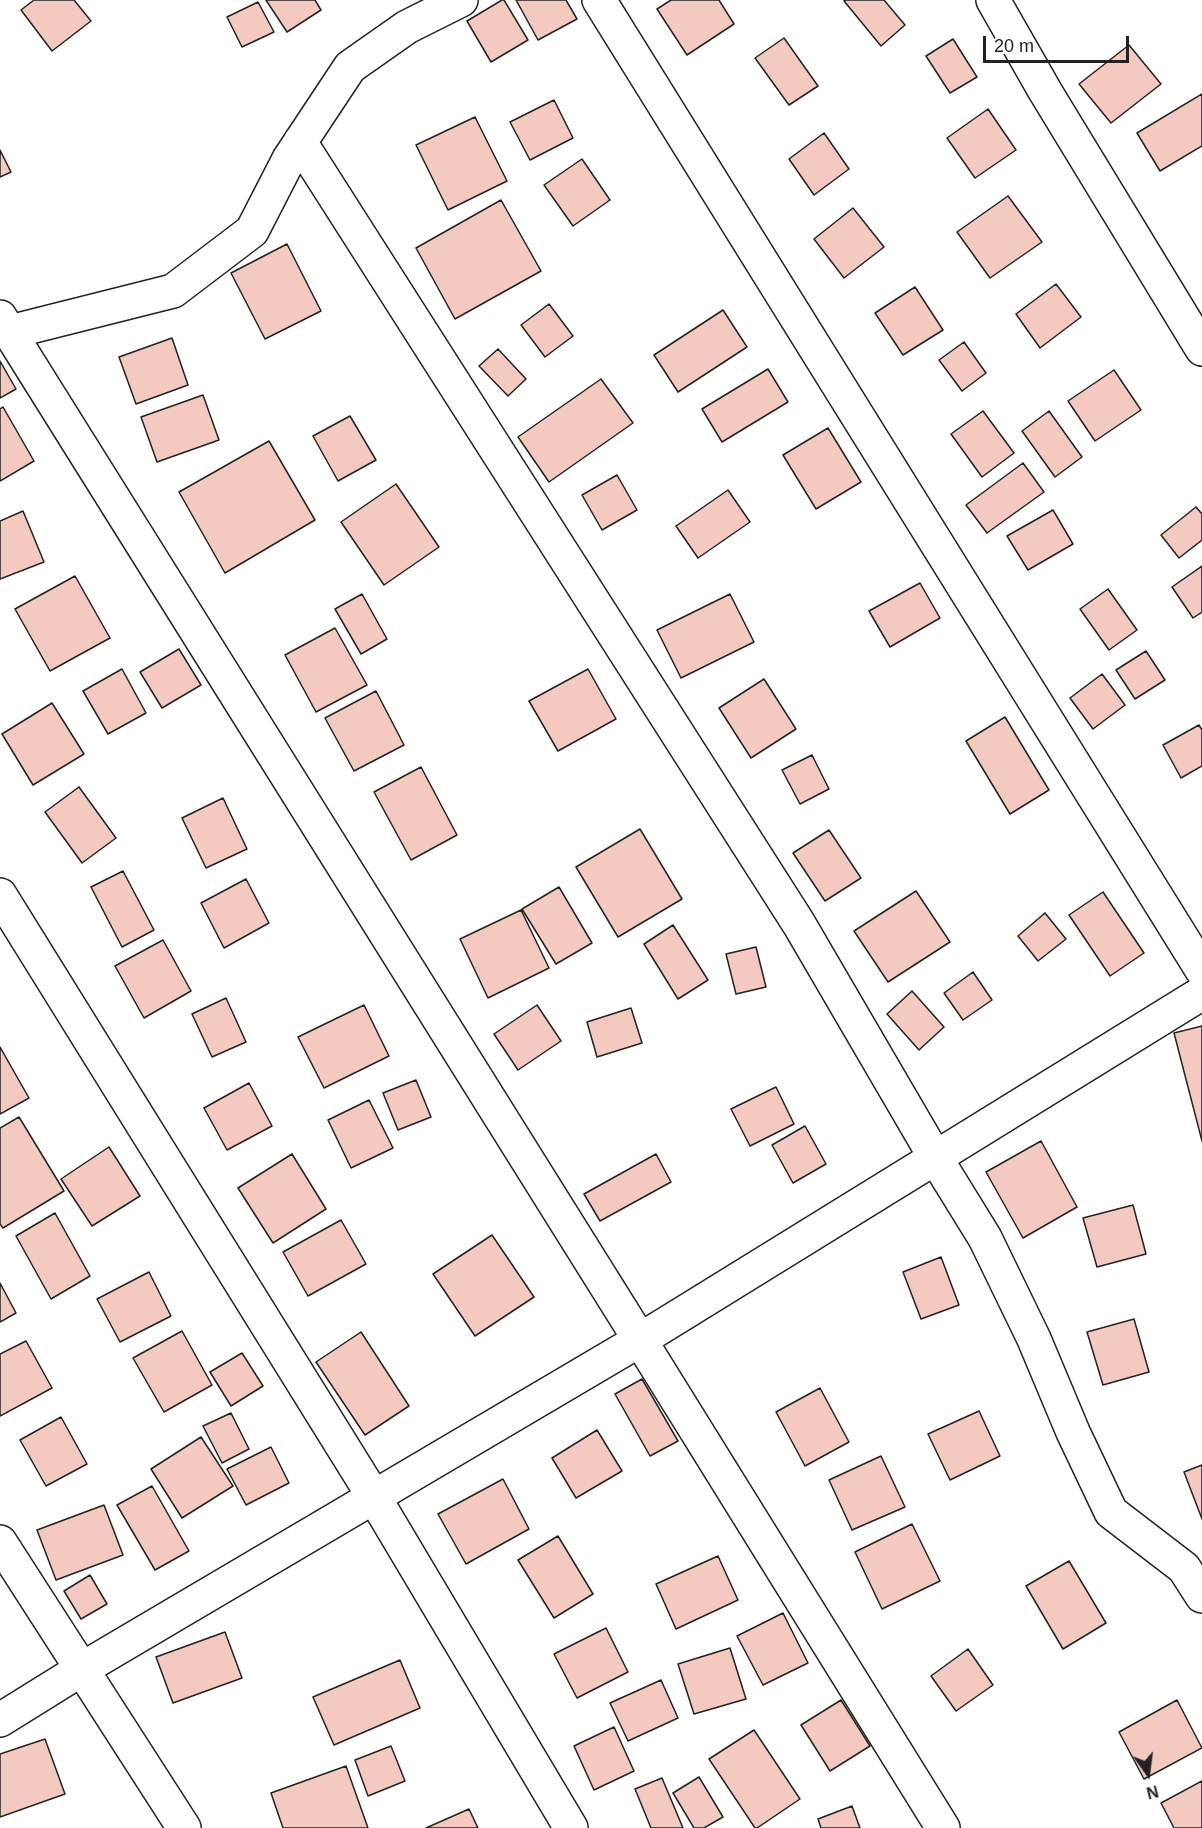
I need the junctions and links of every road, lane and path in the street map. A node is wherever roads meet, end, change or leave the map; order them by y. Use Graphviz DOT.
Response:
graph roads {
  1 [pos="461,0"];
  2 [pos="599,0"];
  3 [pos="993,0"];
  4 [pos="300,142"];
  5 [pos="5,324"];
  6 [pos="1202,349"];
  7 [pos="0,895"];
  8 [pos="1202,970"];
  9 [pos="1202,993"];
  10 [pos="935,1157"];
  11 [pos="640,1340"];
  12 [pos="374,1497"];
  13 [pos="0,1542"];
  14 [pos="1202,1596"];
  15 [pos="82,1669"];
  16 [pos="0,1720"];
  17 [pos="184,1828"];
  18 [pos="571,1828"];
  19 [pos="943,1828"];
  1 -- 4 [label="street"];
  2 -- 8 [label="street"];
  3 -- 6 [label="street"];
  4 -- 5 [label="street"];
  4 -- 10 [label="street"];
  5 -- 11 [label="street"];
  7 -- 12 [label="street"];
  9 -- 10 [label="street"];
  10 -- 11 [label="street"];
  10 -- 14 [label="street"];
  11 -- 12 [label="street"];
  11 -- 19 [label="street"];
  12 -- 15 [label="street"];
  12 -- 18 [label="street"];
  13 -- 15 [label="street"];
  15 -- 16 [label="street"];
  15 -- 17 [label="street"];
}
